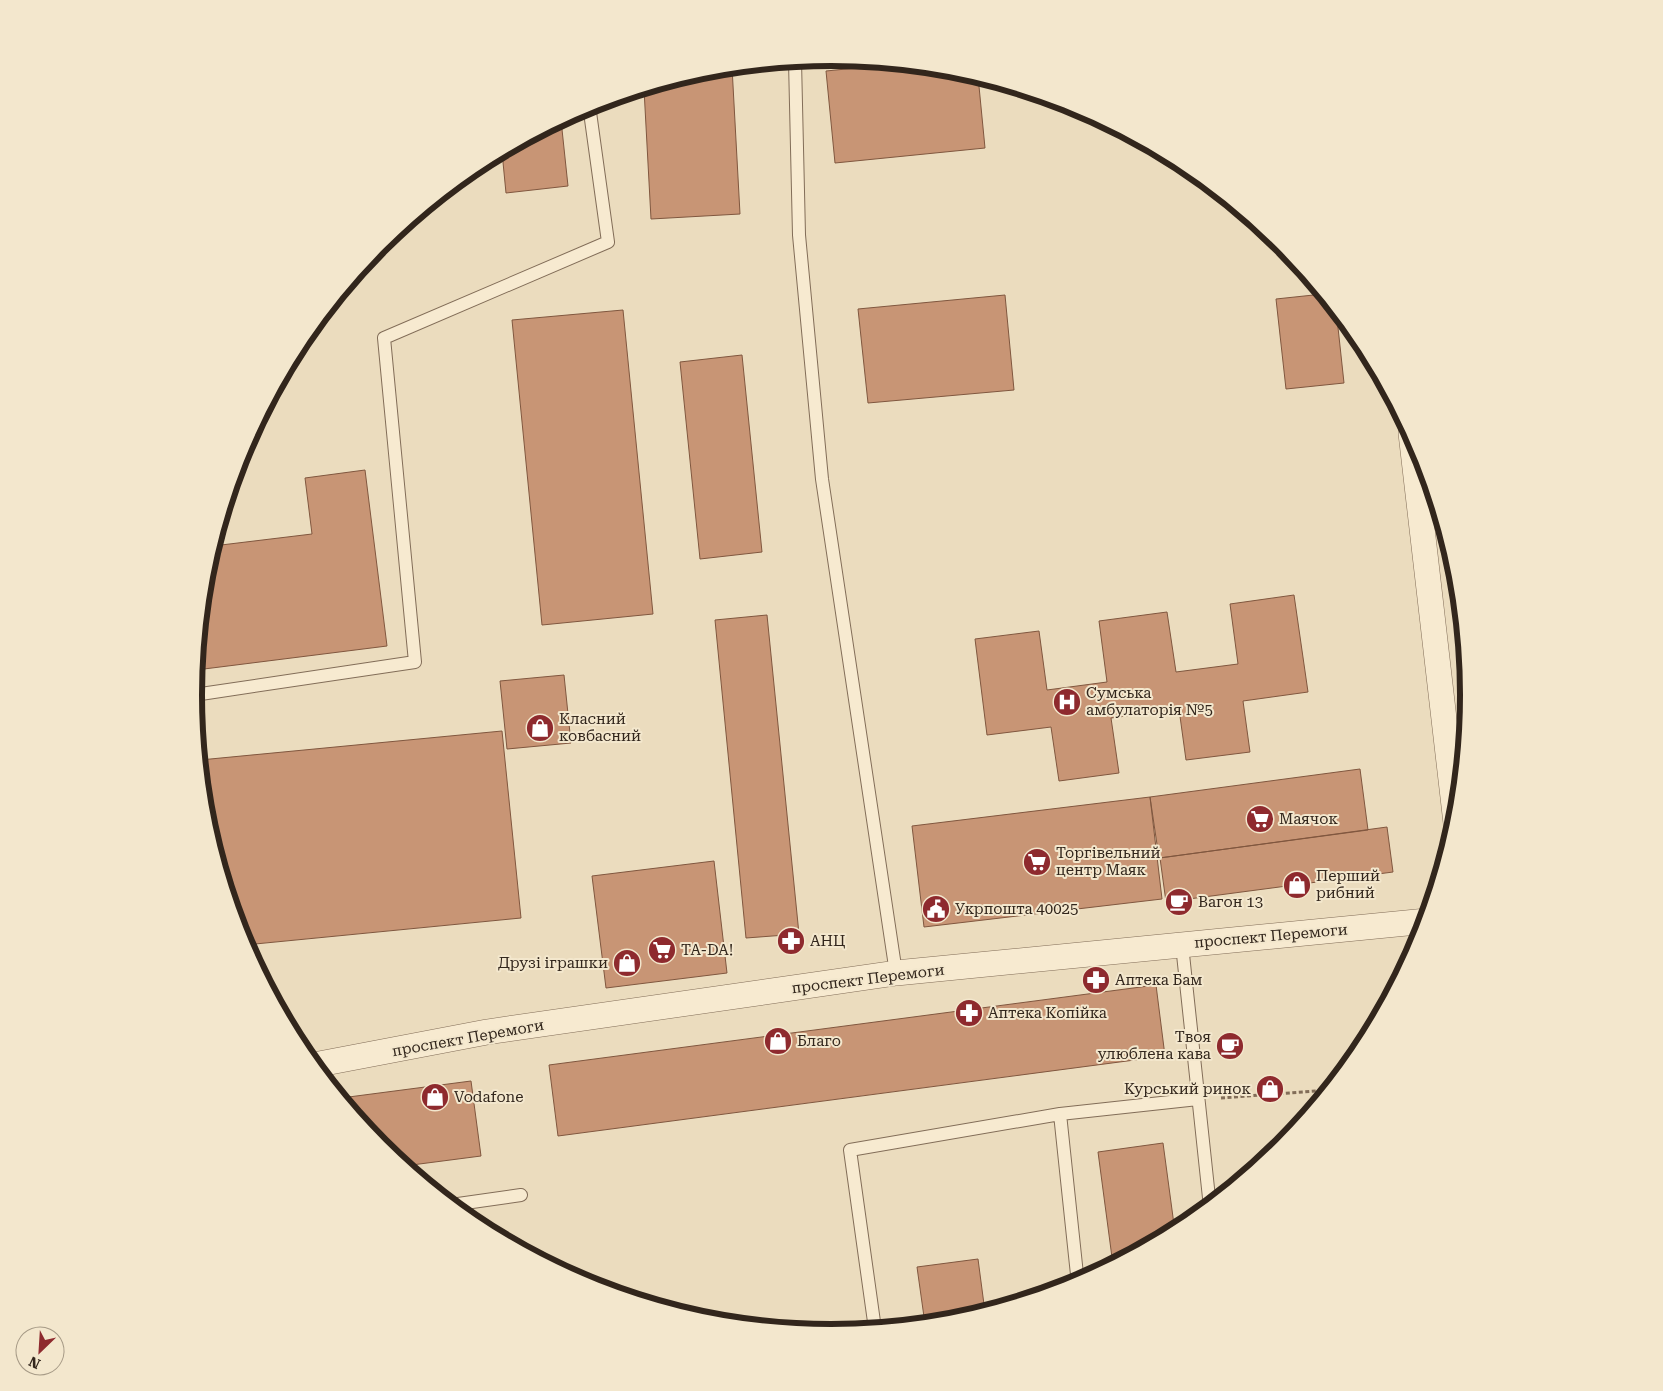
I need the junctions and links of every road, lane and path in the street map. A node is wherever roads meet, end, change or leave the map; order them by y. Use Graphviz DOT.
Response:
graph roads {
  1 [pos="794,68"];
  2 [pos="590,114"];
  3 [pos="1414,457"];
  4 [pos="202,694"];
  5 [pos="1453,794"];
  6 [pos="1418,922"];
  7 [pos="1182,944"];
  8 [pos="896,973"];
  9 [pos="322,1064"];
  10 [pos="1321,1091"];
  11 [pos="1198,1099"];
  12 [pos="1060,1114"];
  13 [pos="521,1195"];
  14 [pos="1209,1199"];
  15 [pos="460,1204"];
  16 [pos="1077,1275"];
  17 [pos="874,1323"];
  1 -- 8 [label="lane"];
  2 -- 4 [label="lane"];
  3 -- 5 [label="street"];
  6 -- 7 [label="street, проспект Перемоги"];
  7 -- 8 [label="street, проспект Перемоги"];
  7 -- 11 [label="lane"];
  8 -- 9 [label="street, проспект Перемоги"];
  10 -- 11 [label="path"];
  11 -- 12 [label="lane"];
  11 -- 14 [label="lane"];
  12 -- 16 [label="lane"];
  12 -- 17 [label="lane"];
  13 -- 15 [label="lane"];
}
